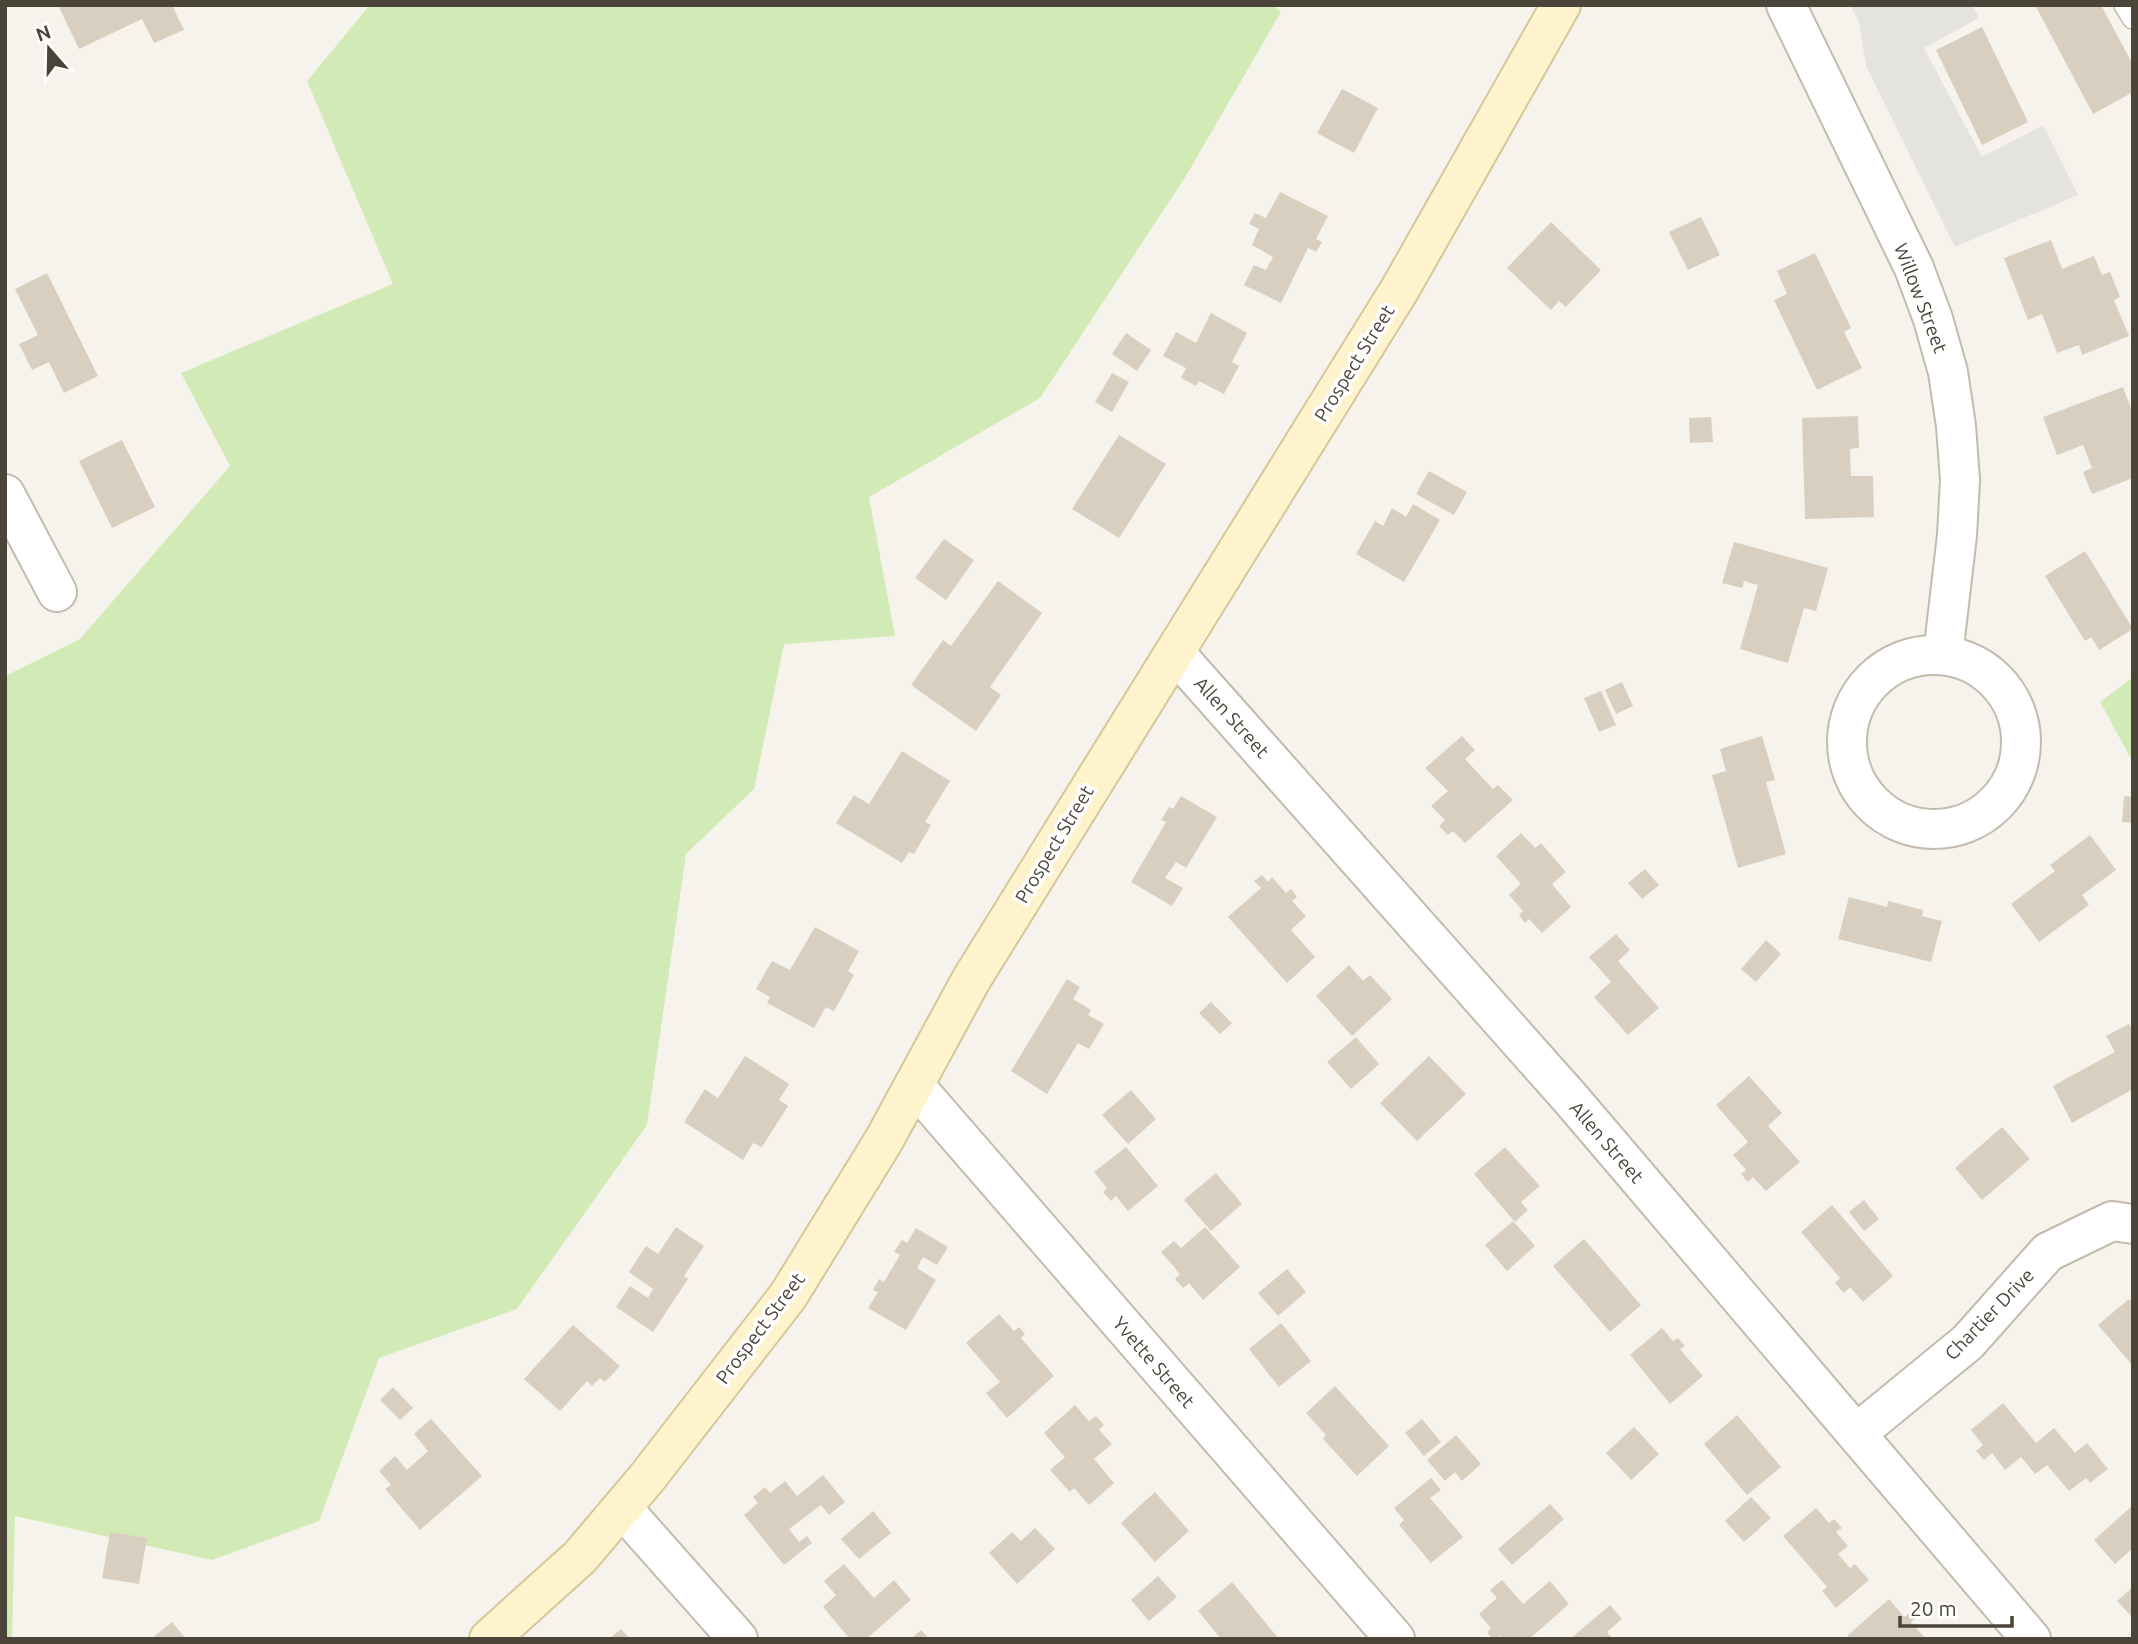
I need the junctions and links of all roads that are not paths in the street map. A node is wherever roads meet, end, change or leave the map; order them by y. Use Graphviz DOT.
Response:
graph roads {
  1 [pos="1561,5"];
  2 [pos="1786,5"];
  3 [pos="2125,5"];
  4 [pos="2133,18"];
  5 [pos="5,494"];
  6 [pos="57,592"];
  7 [pos="1175,653"];
  8 [pos="1943,655"];
  9 [pos="914,1085"];
  10 [pos="2133,1224"];
  11 [pos="1857,1433"];
  12 [pos="622,1508"];
  13 [pos="489,1639"];
  14 [pos="738,1639"];
  15 [pos="1395,1639"];
  16 [pos="2031,1639"];
  1 -- 7 [label="main road, Prospect Street"];
  2 -- 8 [label="street, Willow Street"];
  3 -- 4 [label="lane"];
  5 -- 6 [label="street"];
  7 -- 9 [label="main road, Prospect Street"];
  7 -- 11 [label="street, Allen Street"];
  8 -- 8 [label="street"];
  9 -- 12 [label="main road, Prospect Street"];
  9 -- 15 [label="street, Yvette Street"];
  10 -- 11 [label="street, Chartier Drive"];
  11 -- 16 [label="street, Allen Street"];
  12 -- 13 [label="main road, Prospect Street"];
  12 -- 14 [label="street"];
}
